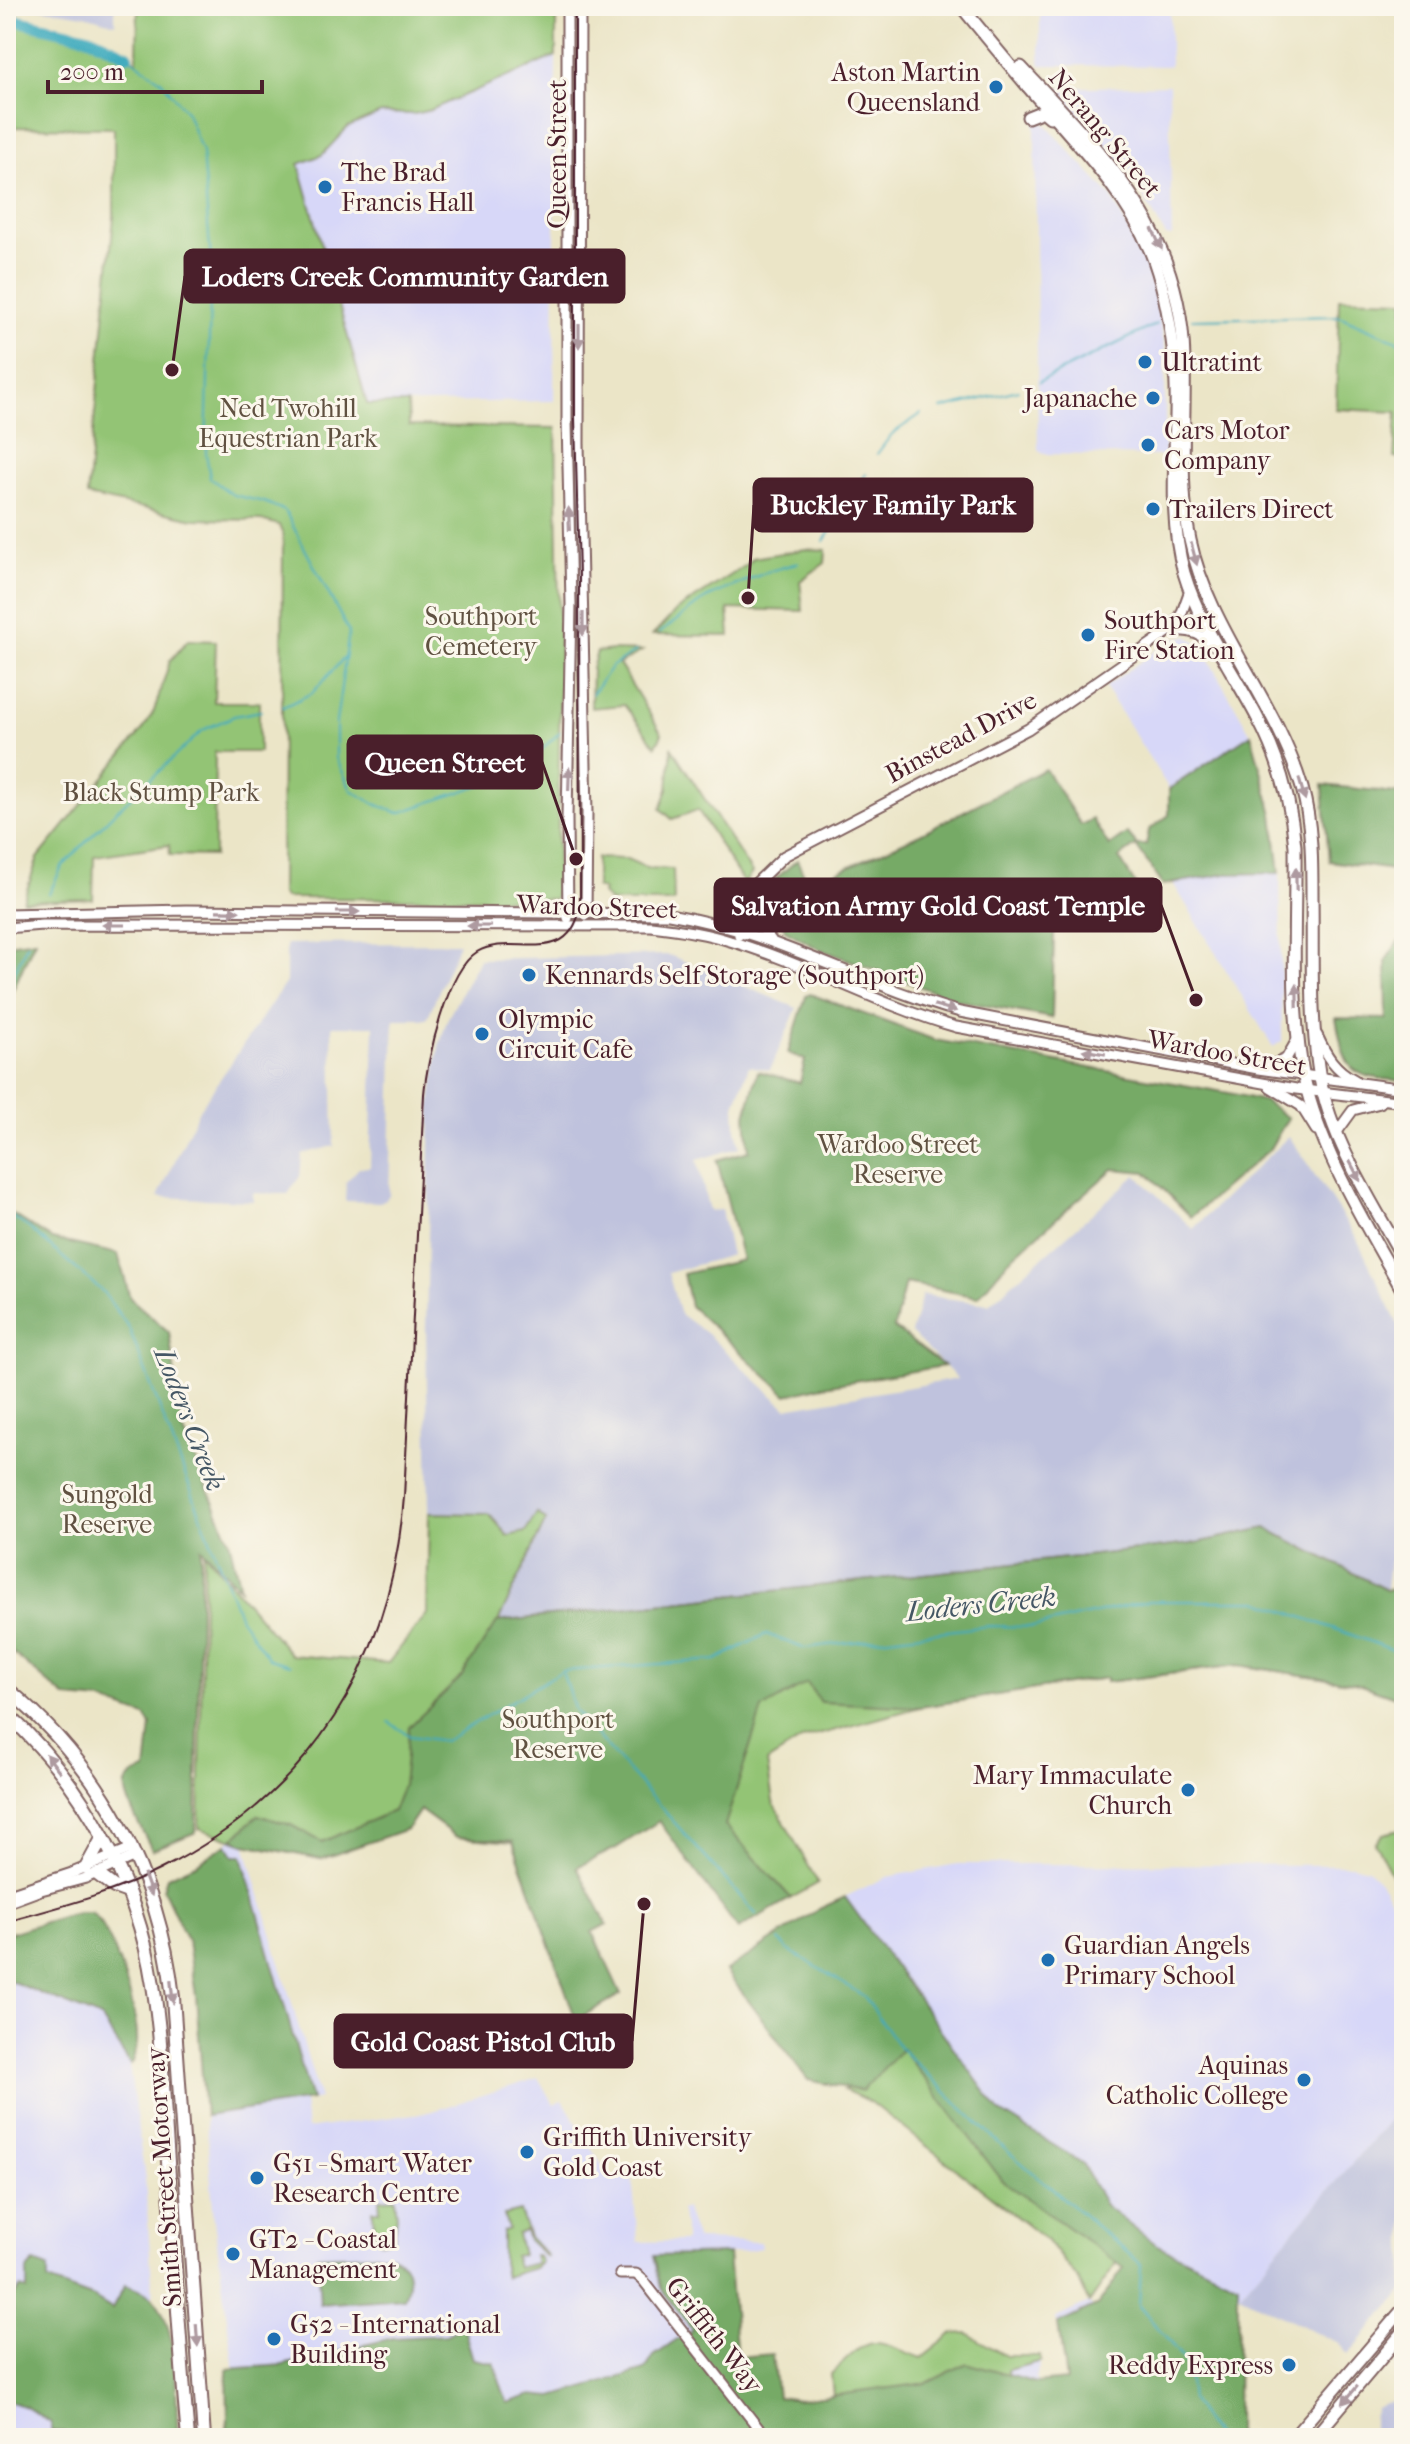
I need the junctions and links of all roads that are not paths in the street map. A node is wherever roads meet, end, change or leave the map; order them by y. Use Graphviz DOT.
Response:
graph roads {
  1 [pos="567,6"];
  2 [pos="580,6"];
  3 [pos="962,6"];
  4 [pos="1028,117"];
  5 [pos="1063,127"];
  6 [pos="1173,308"];
  7 [pos="1190,590"];
  8 [pos="1207,591"];
  9 [pos="1201,616"];
  10 [pos="1168,632"];
  11 [pos="1218,648"];
  12 [pos="768,870"];
  13 [pos="758,892"];
  14 [pos="586,912"];
  15 [pos="568,913"];
  16 [pos="6,914"];
  17 [pos="570,926"];
  18 [pos="585,926"];
  19 [pos="6,928"];
  20 [pos="742,931"];
  21 [pos="773,942"];
  22 [pos="738,943"];
  23 [pos="1315,1028"];
  24 [pos="1299,1036"];
  25 [pos="1258,1069"];
  26 [pos="1304,1076"];
  27 [pos="1320,1079"];
  28 [pos="1260,1082"];
  29 [pos="1367,1085"];
  30 [pos="1404,1089"];
  31 [pos="1308,1090"];
  32 [pos="1324,1092"];
  33 [pos="1400,1102"];
  34 [pos="1337,1132"];
  35 [pos="1326,1146"];
  36 [pos="1404,1260"];
  37 [pos="1404,1293"];
  38 [pos="6,1688"];
  39 [pos="6,1713"];
  40 [pos="103,1837"];
  41 [pos="134,1852"];
  42 [pos="115,1861"];
  43 [pos="91,1871"];
  44 [pos="128,1892"];
  45 [pos="6,1895"];
  46 [pos="6,1903"];
  47 [pos="620,2274"];
  48 [pos="1404,2308"];
  49 [pos="1404,2331"];
  50 [pos="186,2438"];
  51 [pos="204,2438"];
  52 [pos="766,2438"];
  53 [pos="1293,2438"];
  54 [pos="1314,2438"];
  15 -- 1 [label="main road, Queen Street, one-way"];
  2 -- 14 [label="main road, Queen Street, one-way"];
  3 -- 5 [label="main road, Nerang Street"];
  3 -- 6 [label="main road, Nerang Street, one-way"];
  4 -- 5 [label="main road"];
  5 -- 6 [label="main road, Nerang Street"];
  6 -- 7 [label="main road"];
  6 -- 8 [label="main road, one-way"];
  7 -- 9 [label="main road"];
  7 -- 10 [label="main road, Binstead Drive"];
  8 -- 9 [label="main road"];
  8 -- 23 [label="main road, one-way"];
  9 -- 10 [label="main road, Binstead Drive"];
  9 -- 11 [label="main road"];
  10 -- 11 [label="main road"];
  10 -- 12 [label="main road, Binstead Drive"];
  24 -- 11 [label="main road, one-way"];
  12 -- 13 [label="main road, Binstead Drive"];
  12 -- 20 [label="main road, Binstead Drive"];
  13 -- 20 [label="main road, Binstead Drive"];
  13 -- 21 [label="main road"];
  14 -- 15 [label="main road, Wardoo Street"];
  14 -- 18 [label="main road, Queen Street"];
  14 -- 20 [label="main road, Wardoo Street"];
  16 -- 15 [label="main road, Wardoo Street, one-way"];
  15 -- 17 [label="main road, Queen Street"];
  17 -- 18 [label="main road, Wardoo Street"];
  17 -- 19 [label="main road, Wardoo Street, one-way"];
  18 -- 22 [label="main road, Wardoo Street"];
  20 -- 21 [label="main road, Wardoo Street"];
  20 -- 22 [label="main road"];
  21 -- 25 [label="main road, Wardoo Street, one-way"];
  28 -- 22 [label="main road, Wardoo Street, one-way"];
  23 -- 27 [label="main road"];
  23 -- 29 [label="main road"];
  24 -- 25 [label="main road"];
  24 -- 26 [label="main road"];
  25 -- 26 [label="main road, Wardoo Street"];
  26 -- 27 [label="main road, Wardoo Street"];
  26 -- 31 [label="main road"];
  27 -- 29 [label="main road, Wardoo Street"];
  27 -- 32 [label="main road"];
  28 -- 31 [label="main road, Wardoo Street"];
  28 -- 35 [label="main road"];
  29 -- 30 [label="main road, Wardoo Street"];
  31 -- 32 [label="main road, Wardoo Street"];
  31 -- 35 [label="main road"];
  32 -- 33 [label="main road, Wardoo Street"];
  32 -- 34 [label="main road"];
  33 -- 34 [label="main road"];
  34 -- 36 [label="main road, one-way"];
  35 -- 37 [label="main road"];
  38 -- 41 [label="highway, Smith Street Motorway"];
  40 -- 39 [label="highway, Smith Street Motorway, one-way"];
  40 -- 42 [label="highway, Smith Street Motorway"];
  40 -- 43 [label="highway"];
  41 -- 42 [label="main road"];
  41 -- 51 [label="highway, Smith Street Motorway, one-way"];
  42 -- 43 [label="main road"];
  42 -- 44 [label="highway, Smith Street Motorway"];
  43 -- 44 [label="highway"];
  43 -- 45 [label="main road"];
  43 -- 46 [label="main road"];
  44 -- 50 [label="highway, Smith Street Motorway"];
  47 -- 52 [label="main road, Griffith Way"];
  48 -- 53 [label="main road"];
  49 -- 54 [label="main road, one-way"];
}
